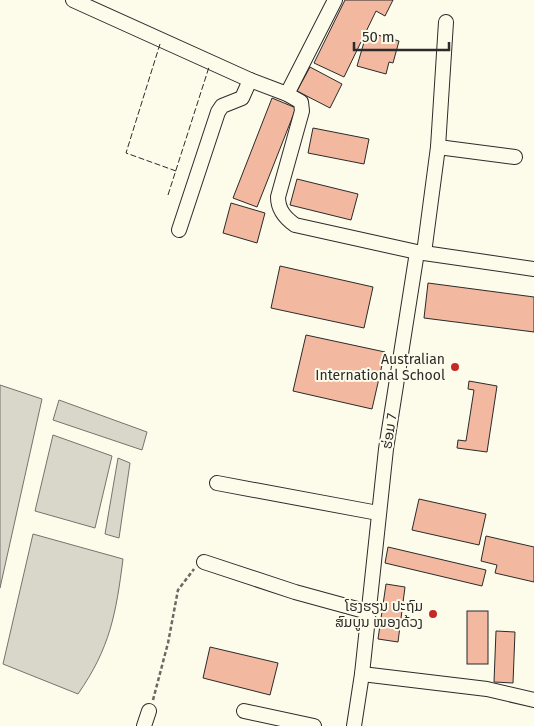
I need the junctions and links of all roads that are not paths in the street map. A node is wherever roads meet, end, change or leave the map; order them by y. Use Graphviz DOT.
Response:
graph roads {
  1 [pos="73,0"];
  2 [pos="335,0"];
  3 [pos="446,22"];
  4 [pos="250,80"];
  5 [pos="287,94"];
  6 [pos="438,147"];
  7 [pos="515,157"];
  8 [pos="179,230"];
  9 [pos="420,252"];
  10 [pos="534,269"];
  11 [pos="217,483"];
  12 [pos="378,513"];
  13 [pos="204,562"];
  14 [pos="368,612"];
  15 [pos="362,674"];
  16 [pos="534,700"];
  17 [pos="244,710"];
  18 [pos="149,711"];
  19 [pos="144,726"];
  20 [pos="314,726"];
  21 [pos="354,726"];
  1 -- 4 [label="street"];
  2 -- 5 [label="street"];
  3 -- 6 [label="street, ຮ່ອມ 7"];
  4 -- 5 [label="street"];
  4 -- 8 [label="street"];
  5 -- 9 [label="street"];
  6 -- 7 [label="street"];
  6 -- 9 [label="street, ຮ່ອມ 7"];
  9 -- 10 [label="street"];
  9 -- 12 [label="street, ຮ່ອມ 7"];
  11 -- 12 [label="street"];
  12 -- 14 [label="street, ຮ່ອມ 7"];
  13 -- 14 [label="street"];
  14 -- 15 [label="street, ຮ່ອມ 7"];
  15 -- 16 [label="street"];
  15 -- 21 [label="street, ຮ່ອມ 7"];
  17 -- 20 [label="street"];
  18 -- 19 [label="street"];
}
